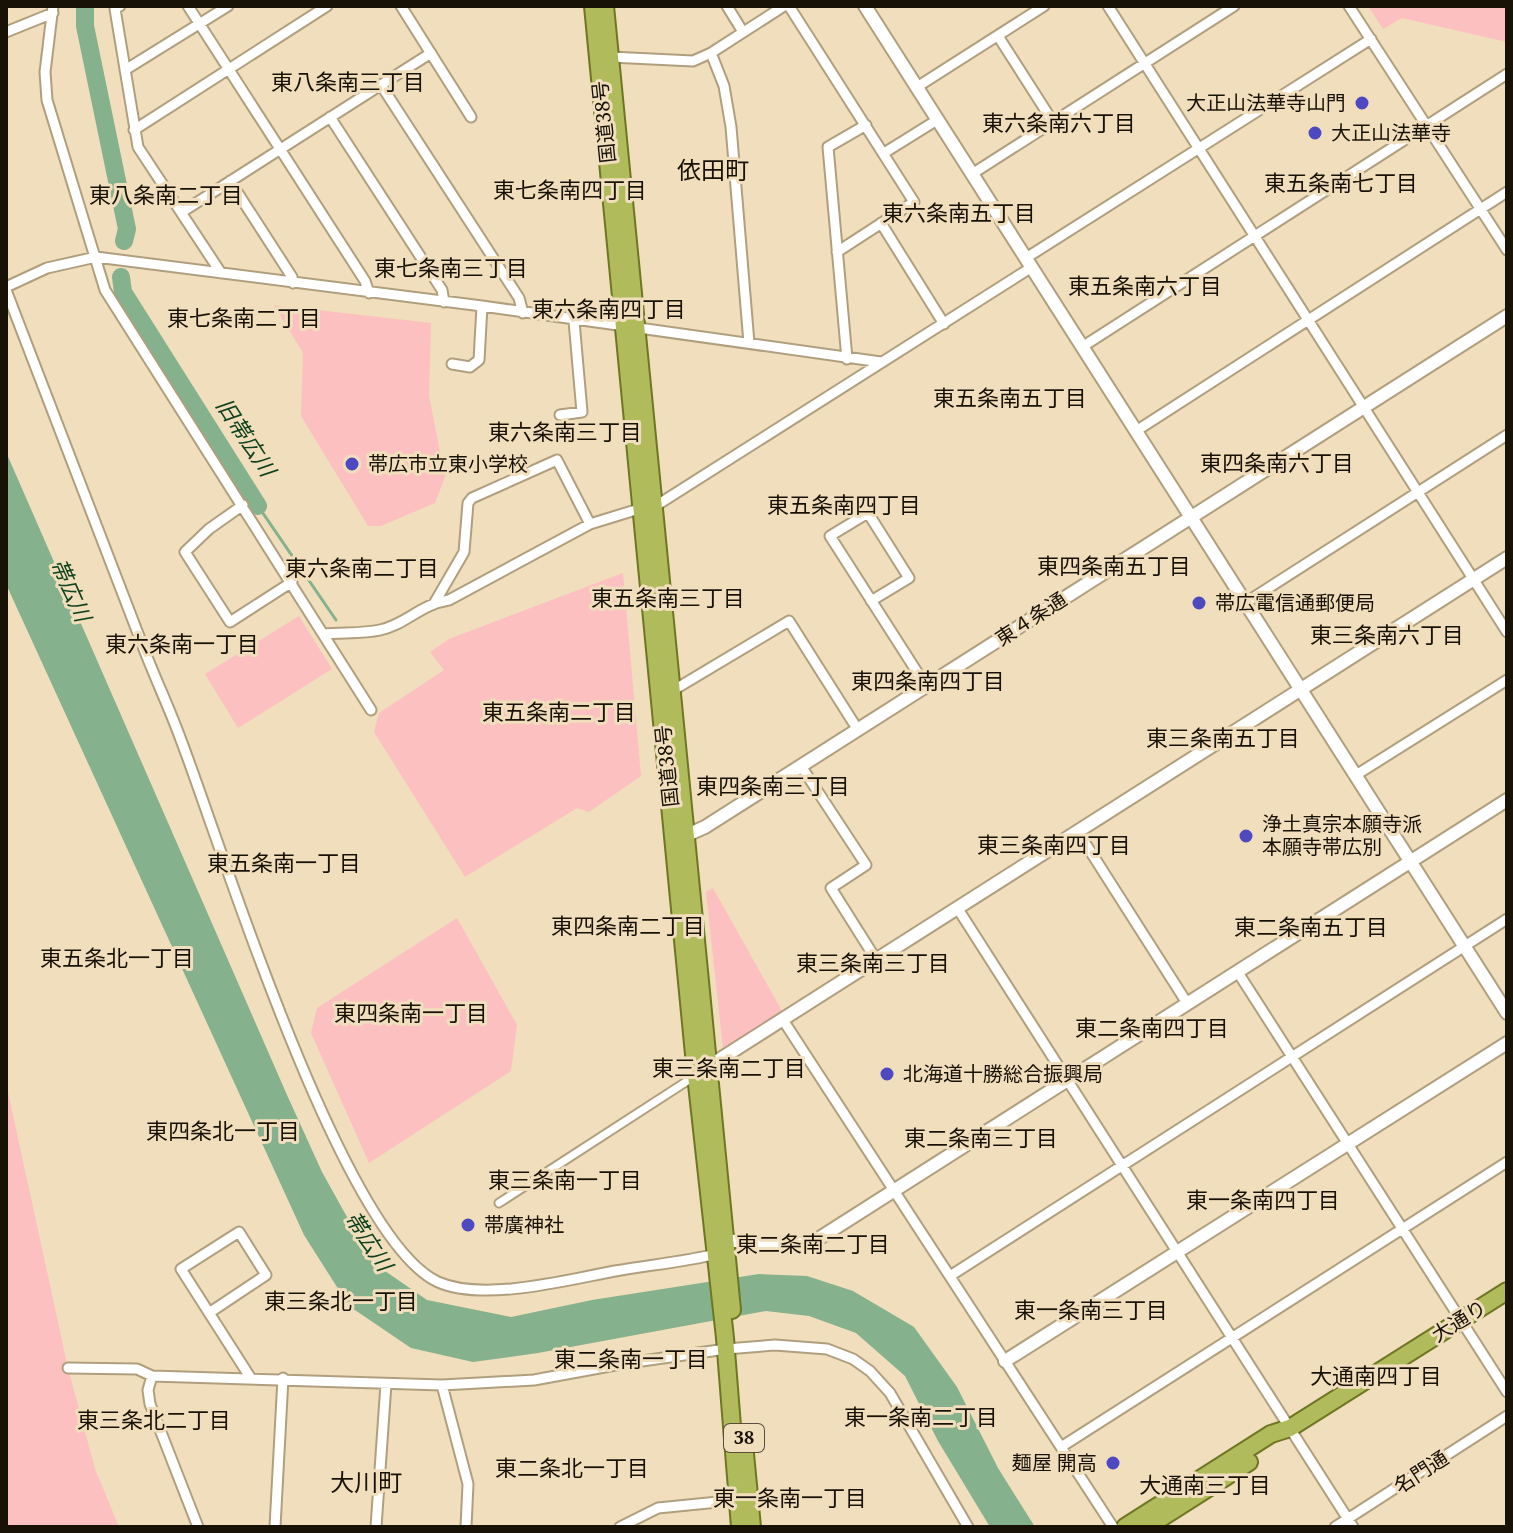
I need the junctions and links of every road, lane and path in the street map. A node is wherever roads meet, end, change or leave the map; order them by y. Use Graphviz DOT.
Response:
graph roads {
  1 [pos="120,6"];
  2 [pos="188,6"];
  3 [pos="228,6"];
  4 [pos="327,6"];
  5 [pos="401,6"];
  6 [pos="593,6"];
  7 [pos="605,6"];
  8 [pos="727,6"];
  9 [pos="787,6"];
  10 [pos="865,6"];
  11 [pos="1044,6"];
  12 [pos="1108,6"];
  13 [pos="1234,6"];
  14 [pos="1349,6"];
  15 [pos="53,10"];
  16 [pos="200,24"];
  17 [pos="6,32"];
  18 [pos="743,32"];
  19 [pos="998,36"];
  20 [pos="1371,39"];
  21 [pos="431,53"];
  22 [pos="711,53"];
  23 [pos="610,57"];
  24 [pos="1144,64"];
  25 [pos="229,69"];
  26 [pos="125,70"];
  27 [pos="1507,74"];
  28 [pos="381,85"];
  29 [pos="917,87"];
  30 [pos="330,117"];
  31 [pos="471,117"];
  32 [pos="937,120"];
  33 [pos="1053,122"];
  34 [pos="866,125"];
  35 [pos="1426,126"];
  36 [pos="134,130"];
  37 [pos="279,149"];
  38 [pos="1200,150"];
  39 [pos="884,153"];
  40 [pos="972,174"];
  41 [pos="230,181"];
  42 [pos="1507,192"];
  43 [pos="1481,209"];
  44 [pos="182,212"];
  45 [pos="881,223"];
  46 [pos="1255,236"];
  47 [pos="1507,250"];
  48 [pos="837,252"];
  49 [pos="96,257"];
  50 [pos="1029,263"];
  51 [pos="221,273"];
  52 [pos="293,283"];
  53 [pos="6,288"];
  54 [pos="369,293"];
  55 [pos="444,302"];
  56 [pos="482,306"];
  57 [pos="523,313"];
  58 [pos="1507,316"];
  59 [pos="574,321"];
  60 [pos="1309,321"];
  61 [pos="944,324"];
  62 [pos="630,329"];
  63 [pos="749,343"];
  64 [pos="1082,347"];
  65 [pos="847,359"];
  66 [pos="881,362"];
  67 [pos="452,364"];
  68 [pos="1364,406"];
  69 [pos="560,415"];
  70 [pos="1136,431"];
  71 [pos="1507,435"];
  72 [pos="1418,492"];
  73 [pos="243,505"];
  74 [pos="648,508"];
  75 [pos="1191,517"];
  76 [pos="590,524"];
  77 [pos="1507,558"];
  78 [pos="1474,579"];
  79 [pos="292,582"];
  80 [pos="871,601"];
  81 [pos="435,602"];
  82 [pos="1245,603"];
  83 [pos="1507,632"];
  84 [pos="323,634"];
  85 [pos="1507,680"];
  86 [pos="926,686"];
  87 [pos="1301,689"];
  88 [pos="671,692"];
  89 [pos="371,710"];
  90 [pos="858,730"];
  91 [pos="801,766"];
  92 [pos="1356,775"];
  93 [pos="1507,800"];
  94 [pos="1078,832"];
  95 [pos="680,838"];
  96 [pos="1411,860"];
  97 [pos="958,909"];
  98 [pos="1507,919"];
  99 [pos="1466,946"];
  100 [pos="877,961"];
  101 [pos="1237,971"];
  102 [pos="1187,1003"];
  103 [pos="1507,1013"];
  104 [pos="783,1020"];
  105 [pos="1507,1043"];
  106 [pos="1293,1056"];
  107 [pos="702,1071"];
  108 [pos="1067,1079"];
  109 [pos="1348,1143"];
  110 [pos="1507,1162"];
  111 [pos="1122,1166"];
  112 [pos="894,1191"];
  113 [pos="499,1203"];
  114 [pos="1404,1228"];
  115 [pos="721,1247"];
  116 [pos="1177,1252"];
  117 [pos="950,1276"];
  118 [pos="1507,1291"];
  119 [pos="209,1313"];
  120 [pos="1461,1320"];
  121 [pos="1232,1337"];
  122 [pos="730,1343"];
  123 [pos="1005,1361"];
  124 [pos="68,1368"];
  125 [pos="152,1376"];
  126 [pos="250,1377"];
  127 [pos="283,1378"];
  128 [pos="386,1384"];
  129 [pos="442,1385"];
  130 [pos="1507,1392"];
  131 [pos="1507,1416"];
  132 [pos="1290,1428"];
  133 [pos="1061,1447"];
  134 [pos="738,1500"];
  135 [pos="1350,1523"];
  136 [pos="198,1527"];
  137 [pos="275,1527"];
  138 [pos="376,1527"];
  139 [pos="466,1527"];
  140 [pos="620,1527"];
  141 [pos="740,1527"];
  142 [pos="752,1527"];
  143 [pos="968,1527"];
  144 [pos="1113,1527"];
  145 [pos="1125,1527"];
  146 [pos="1147,1527"];
  147 [pos="1335,1527"];
  1 -- 26 [label="street"];
  2 -- 16 [label="street"];
  3 -- 16 [label="street"];
  4 -- 25 [label="street"];
  5 -- 21 [label="street"];
  6 -- 62 [label="highway, 国道38号 / 38"];
  7 -- 23 [label="highway, 国道38号 / 38"];
  8 -- 18 [label="street"];
  9 -- 18 [label="street"];
  9 -- 34 [label="street"];
  10 -- 29 [label="street"];
  11 -- 19 [label="street"];
  12 -- 24 [label="street"];
  13 -- 24 [label="street"];
  14 -- 20 [label="street"];
  15 -- 17 [label="street"];
  15 -- 49 [label="street"];
  16 -- 25 [label="street"];
  16 -- 26 [label="street"];
  18 -- 22 [label="street"];
  19 -- 29 [label="street"];
  19 -- 33 [label="street"];
  20 -- 35 [label="street"];
  20 -- 38 [label="street"];
  21 -- 28 [label="street"];
  21 -- 31 [label="street"];
  22 -- 23 [label="street"];
  22 -- 63 [label="street"];
  23 -- 62 [label="highway, 国道38号 / 38"];
  24 -- 33 [label="street"];
  24 -- 38 [label="street"];
  25 -- 36 [label="street"];
  25 -- 37 [label="street"];
  26 -- 36 [label="street"];
  27 -- 35 [label="street"];
  28 -- 30 [label="street"];
  28 -- 57 [label="street"];
  29 -- 32 [label="street"];
  30 -- 37 [label="street"];
  30 -- 55 [label="street"];
  32 -- 39 [label="street"];
  32 -- 40 [label="street"];
  33 -- 40 [label="street"];
  34 -- 39 [label="street"];
  34 -- 48 [label="street"];
  35 -- 43 [label="street"];
  35 -- 46 [label="street"];
  36 -- 44 [label="street"];
  37 -- 41 [label="street"];
  37 -- 54 [label="street"];
  38 -- 46 [label="street"];
  38 -- 50 [label="street"];
  39 -- 45 [label="street"];
  40 -- 50 [label="street"];
  41 -- 44 [label="street"];
  41 -- 52 [label="street"];
  42 -- 43 [label="street"];
  43 -- 47 [label="street"];
  43 -- 60 [label="street"];
  44 -- 51 [label="street"];
  45 -- 48 [label="street"];
  45 -- 61 [label="street"];
  46 -- 60 [label="street"];
  46 -- 64 [label="street"];
  48 -- 65 [label="street"];
  49 -- 51 [label="street"];
  49 -- 53 [label="street"];
  49 -- 73 [label="street"];
  50 -- 61 [label="street"];
  50 -- 64 [label="street"];
  51 -- 52 [label="street"];
  52 -- 54 [label="street"];
  53 -- 115 [label="street"];
  54 -- 55 [label="street"];
  55 -- 56 [label="street"];
  56 -- 57 [label="street"];
  56 -- 67 [label="street"];
  57 -- 59 [label="street"];
  58 -- 68 [label="street, 東４条通"];
  59 -- 62 [label="street"];
  59 -- 69 [label="street"];
  60 -- 68 [label="street"];
  60 -- 70 [label="street"];
  61 -- 66 [label="street"];
  62 -- 63 [label="street"];
  62 -- 74 [label="highway, 国道38号 / 38"];
  63 -- 65 [label="street"];
  64 -- 70 [label="street"];
  65 -- 66 [label="street"];
  66 -- 74 [label="street"];
  68 -- 72 [label="street"];
  68 -- 75 [label="street, 東４条通"];
  70 -- 75 [label="street"];
  71 -- 72 [label="street"];
  72 -- 78 [label="street"];
  72 -- 82 [label="street"];
  73 -- 79 [label="street"];
  73 -- 79 [label="street"];
  74 -- 76 [label="street"];
  74 -- 88 [label="highway, 国道38号 / 38"];
  74 -- 95 [label="highway, 国道38号 / 38"];
  75 -- 82 [label="street"];
  75 -- 86 [label="street, 東４条通"];
  76 -- 81 [label="street"];
  76 -- 81 [label="street"];
  77 -- 78 [label="street"];
  78 -- 83 [label="street"];
  78 -- 87 [label="street"];
  79 -- 84 [label="street"];
  80 -- 80 [label="street"];
  80 -- 86 [label="street"];
  81 -- 84 [label="street"];
  82 -- 87 [label="street"];
  84 -- 89 [label="street"];
  85 -- 92 [label="street"];
  86 -- 90 [label="street, 東４条通"];
  87 -- 92 [label="street"];
  87 -- 94 [label="street"];
  88 -- 90 [label="street"];
  88 -- 95 [label="highway, 国道38号 / 38"];
  90 -- 91 [label="street, 東４条通"];
  91 -- 95 [label="street, 東４条通"];
  91 -- 100 [label="street"];
  92 -- 96 [label="street"];
  93 -- 96 [label="street"];
  94 -- 97 [label="street"];
  94 -- 102 [label="street"];
  95 -- 107 [label="highway, 国道38号 / 38"];
  96 -- 99 [label="street"];
  96 -- 101 [label="street"];
  97 -- 100 [label="street"];
  97 -- 108 [label="street"];
  98 -- 99 [label="street"];
  99 -- 103 [label="street"];
  99 -- 106 [label="street"];
  100 -- 104 [label="street"];
  101 -- 102 [label="street"];
  101 -- 106 [label="street"];
  102 -- 108 [label="street"];
  104 -- 107 [label="street"];
  104 -- 112 [label="street"];
  105 -- 109 [label="street"];
  106 -- 109 [label="street"];
  106 -- 111 [label="street"];
  107 -- 113 [label="street"];
  107 -- 115 [label="highway, 国道38号 / 38"];
  108 -- 111 [label="street"];
  108 -- 112 [label="street"];
  109 -- 114 [label="street"];
  109 -- 116 [label="street"];
  110 -- 114 [label="street"];
  111 -- 116 [label="street"];
  111 -- 117 [label="street"];
  112 -- 115 [label="street"];
  112 -- 117 [label="street"];
  114 -- 120 [label="street"];
  114 -- 121 [label="street"];
  115 -- 122 [label="highway, 国道38号 / 38"];
  116 -- 121 [label="street"];
  116 -- 123 [label="street"];
  117 -- 123 [label="street"];
  118 -- 120 [label="highway, 大通り"];
  119 -- 119 [label="street"];
  119 -- 126 [label="street"];
  120 -- 130 [label="street"];
  120 -- 132 [label="highway, 大通り"];
  121 -- 132 [label="street"];
  121 -- 133 [label="street"];
  122 -- 129 [label="street"];
  122 -- 134 [label="highway, 国道38号 / 38"];
  122 -- 142 [label="highway, 国道38号 / 38"];
  122 -- 143 [label="street"];
  123 -- 133 [label="street"];
  124 -- 125 [label="street"];
  125 -- 126 [label="street"];
  125 -- 136 [label="street"];
  126 -- 127 [label="street"];
  127 -- 128 [label="street"];
  127 -- 137 [label="street"];
  128 -- 129 [label="street"];
  128 -- 138 [label="street"];
  129 -- 139 [label="street"];
  131 -- 135 [label="street, 名門通"];
  132 -- 135 [label="street"];
  132 -- 145 [label="highway, 大通り"];
  132 -- 146 [label="highway, 大通り"];
  133 -- 144 [label="street"];
  134 -- 140 [label="street"];
  134 -- 141 [label="highway, 国道38号 / 38"];
  135 -- 147 [label="street, 名門通"];
}
